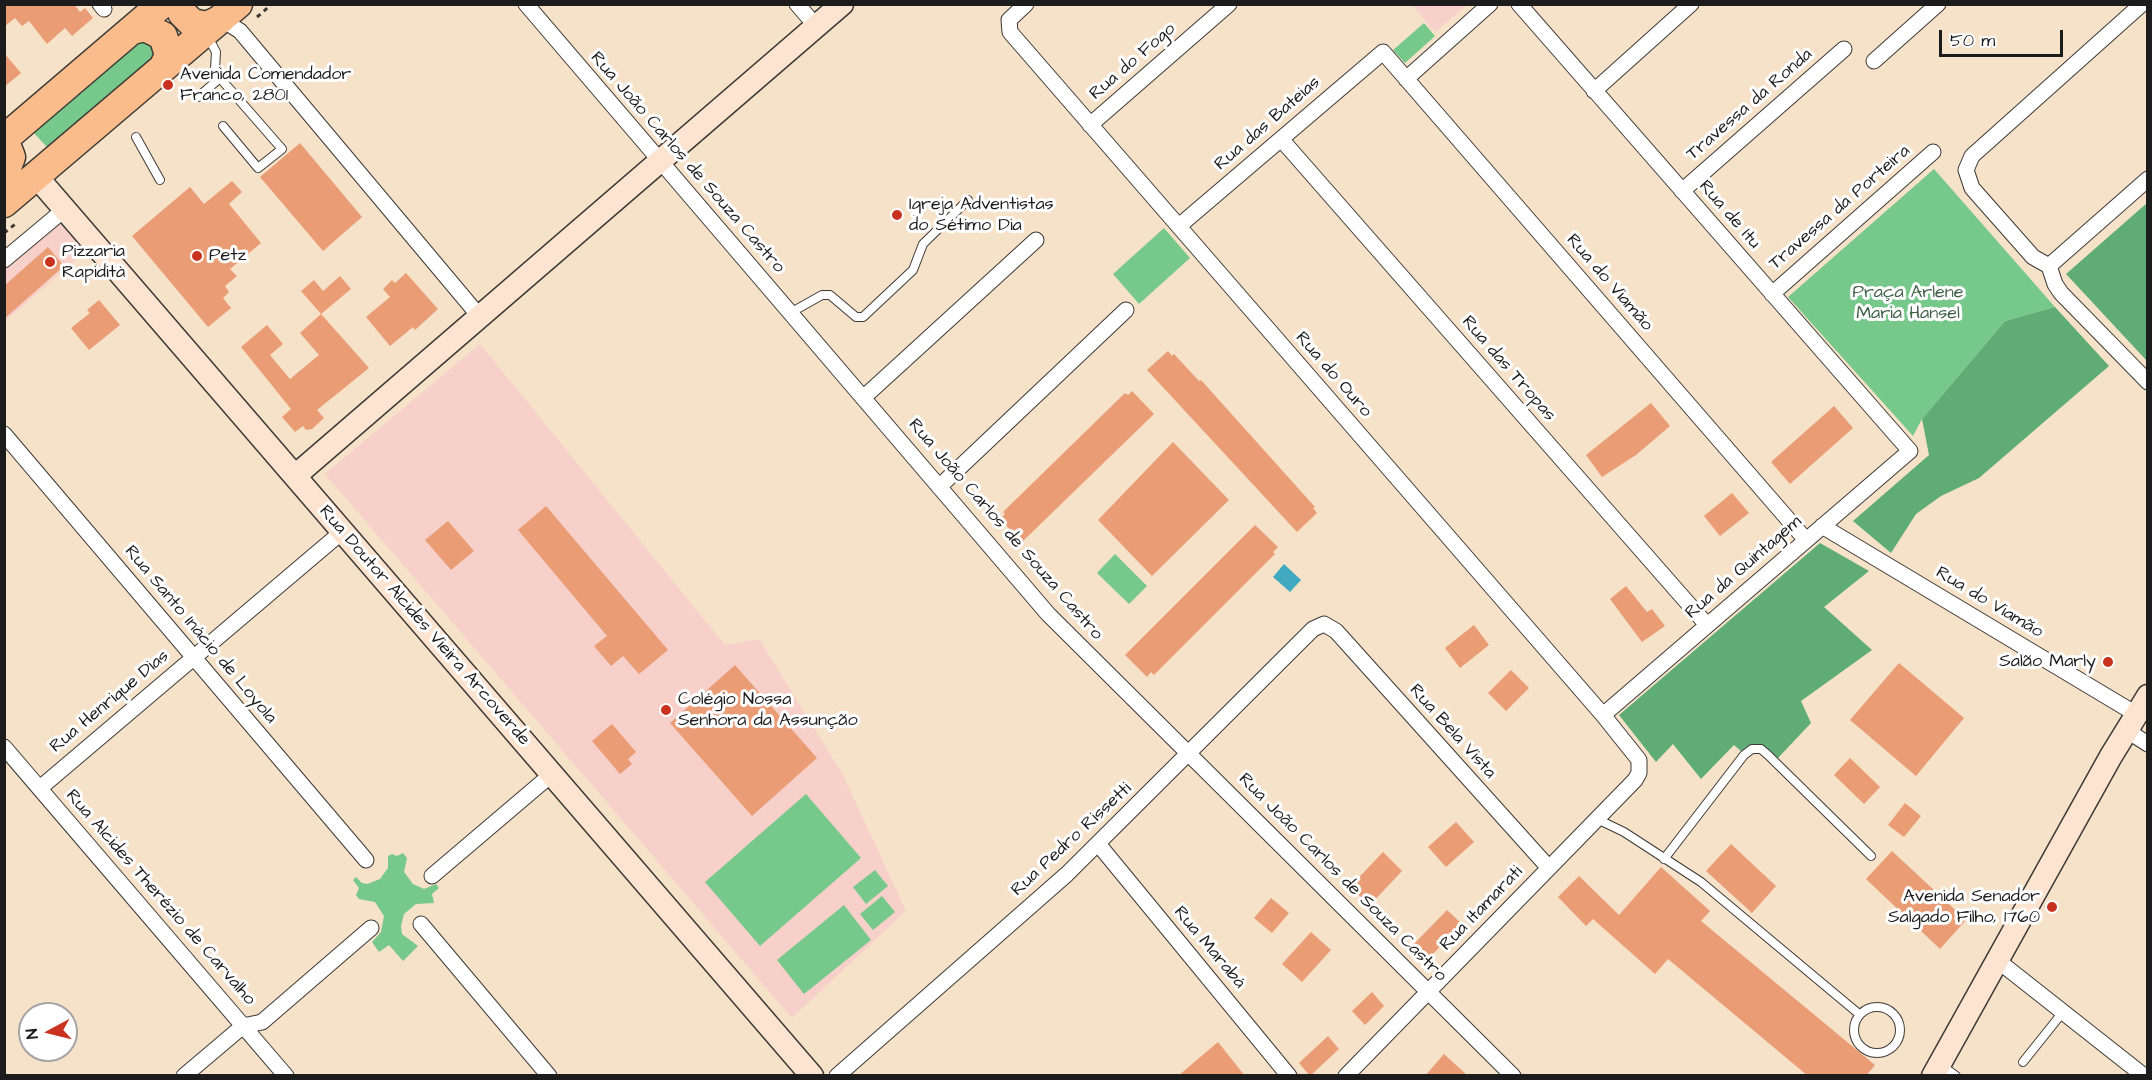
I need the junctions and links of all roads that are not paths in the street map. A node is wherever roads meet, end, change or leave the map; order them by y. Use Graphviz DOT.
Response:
graph roads {
  1 [pos="162,4"];
  2 [pos="180,4"];
  3 [pos="526,4"];
  4 [pos="797,4"];
  5 [pos="842,4"];
  6 [pos="1228,4"];
  7 [pos="1490,4"];
  8 [pos="1519,4"];
  9 [pos="1691,4"];
  10 [pos="1938,4"];
  11 [pos="2142,4"];
  12 [pos="1020,6"];
  13 [pos="230,18"];
  14 [pos="816,26"];
  15 [pos="132,30"];
  16 [pos="1844,49"];
  17 [pos="1383,52"];
  18 [pos="1874,61"];
  19 [pos="163,68"];
  20 [pos="220,78"];
  21 [pos="1406,79"];
  22 [pos="1594,91"];
  23 [pos="198,97"];
  24 [pos="1090,124"];
  25 [pos="223,126"];
  26 [pos="136,137"];
  27 [pos="4,139"];
  28 [pos="1281,139"];
  29 [pos="1933,152"];
  30 [pos="660,161"];
  31 [pos="4,176"];
  32 [pos="36,176"];
  33 [pos="2148,179"];
  34 [pos="160,180"];
  35 [pos="1682,191"];
  36 [pos="968,200"];
  37 [pos="4,203"];
  38 [pos="65,209"];
  39 [pos="1179,226"];
  40 [pos="1036,240"];
  41 [pos="4,260"];
  42 [pos="2049,266"];
  43 [pos="1772,294"];
  44 [pos="1125,310"];
  45 [pos="790,313"];
  46 [pos="480,317"];
  47 [pos="2148,382"];
  48 [pos="863,398"];
  49 [pos="4,434"];
  50 [pos="1910,450"];
  51 [pos="295,476"];
  52 [pos="939,487"];
  53 [pos="1822,526"];
  54 [pos="343,531"];
  55 [pos="1806,540"];
  56 [pos="1324,624"];
  57 [pos="1707,626"];
  58 [pos="193,658"];
  59 [pos="2136,713"];
  60 [pos="1603,715"];
  61 [pos="2148,744"];
  62 [pos="4,747"];
  63 [pos="1189,754"];
  64 [pos="1641,766"];
  65 [pos="552,774"];
  66 [pos="40,788"];
  67 [pos="1597,819"];
  68 [pos="1099,845"];
  69 [pos="1871,856"];
  70 [pos="1664,859"];
  71 [pos="366,860"];
  72 [pos="1548,868"];
  73 [pos="432,876"];
  74 [pos="421,924"];
  75 [pos="371,928"];
  76 [pos="1997,960"];
  77 [pos="1428,992"];
  78 [pos="2063,1012"];
  79 [pos="1859,1014"];
  80 [pos="243,1026"];
  81 [pos="2023,1062"];
  82 [pos="1943,1072"];
  83 [pos="184,1076"];
  84 [pos="286,1076"];
  85 [pos="549,1076"];
  86 [pos="812,1076"];
  87 [pos="837,1076"];
  88 [pos="1289,1076"];
  89 [pos="1346,1076"];
  90 [pos="1513,1076"];
  91 [pos="2144,1076"];
  1 -- 15 [label="highway"];
  2 -- 13 [label="highway"];
  3 -- 30 [label="street, Rua João Carlos de Souza Castro"];
  4 -- 14 [label="street"];
  5 -- 14 [label="street"];
  6 -- 24 [label="street, Rua do Fogo"];
  7 -- 21 [label="street"];
  8 -- 22 [label="street, Rua de Itu"];
  9 -- 22 [label="street"];
  10 -- 18 [label="street"];
  11 -- 42 [label="street"];
  12 -- 24 [label="street, Rua do Ouro"];
  13 -- 19 [label="highway"];
  13 -- 20 [label="lane"];
  13 -- 46 [label="street"];
  14 -- 30 [label="street"];
  15 -- 19 [label="highway"];
  15 -- 27 [label="highway"];
  16 -- 35 [label="street, Travessa da Ronda"];
  17 -- 21 [label="street, Rua do Viamão"];
  17 -- 28 [label="street, Rua das Bateias"];
  19 -- 32 [label="highway"];
  20 -- 23 [label="lane"];
  20 -- 25 [label="lane"];
  21 -- 55 [label="street, Rua do Viamão"];
  22 -- 35 [label="street, Rua de Itu"];
  24 -- 39 [label="street, Rua do Ouro"];
  26 -- 34 [label="lane"];
  27 -- 31 [label="highway"];
  28 -- 39 [label="street, Rua das Bateias"];
  28 -- 57 [label="street, Rua das Tropas"];
  29 -- 43 [label="street, Travessa da Porteira"];
  30 -- 45 [label="street, Rua João Carlos de Souza Castro"];
  30 -- 46 [label="street"];
  32 -- 37 [label="highway"];
  32 -- 38 [label="street, Rua Doutor Alcides Vieira Arcoverde"];
  33 -- 42 [label="street"];
  35 -- 43 [label="street, Rua de Itu"];
  36 -- 45 [label="lane"];
  38 -- 41 [label="street"];
  38 -- 51 [label="street, Rua Doutor Alcides Vieira Arcoverde"];
  39 -- 60 [label="street, Rua do Ouro"];
  40 -- 48 [label="street"];
  42 -- 47 [label="street"];
  43 -- 50 [label="street, Rua de Itu"];
  44 -- 52 [label="street"];
  45 -- 48 [label="street, Rua João Carlos de Souza Castro"];
  46 -- 51 [label="street"];
  48 -- 52 [label="street, Rua João Carlos de Souza Castro"];
  49 -- 58 [label="street, Rua Santo Inácio de Loyola"];
  50 -- 53 [label="street, Rua da Quintagem"];
  51 -- 54 [label="street, Rua Doutor Alcides Vieira Arcoverde"];
  52 -- 63 [label="street, Rua João Carlos de Souza Castro"];
  53 -- 55 [label="street, Rua da Quintagem"];
  53 -- 59 [label="street, Rua do Viamão"];
  54 -- 58 [label="street, Rua Henrique Dias"];
  54 -- 65 [label="street, Rua Doutor Alcides Vieira Arcoverde"];
  55 -- 57 [label="street, Rua da Quintagem"];
  56 -- 63 [label="street, Rua Pedro Rissetti"];
  56 -- 72 [label="street, Rua Bela Vista"];
  57 -- 60 [label="street, Rua da Quintagem"];
  58 -- 66 [label="street, Rua Henrique Dias"];
  58 -- 71 [label="street, Rua Santo Inácio de Loyola"];
  59 -- 61 [label="street, Rua do Viamão"];
  59 -- 76 [label="street"];
  60 -- 64 [label="street, Rua do Ouro"];
  62 -- 66 [label="street, Rua Alcides Therézio de Carvalho"];
  63 -- 68 [label="street, Rua Pedro Rissetti"];
  63 -- 77 [label="street, Rua João Carlos de Souza Castro"];
  64 -- 67 [label="street, Rua Itamarati"];
  65 -- 73 [label="street"];
  65 -- 86 [label="street, Rua Doutor Alcides Vieira Arcoverde"];
  66 -- 80 [label="street, Rua Alcides Therézio de Carvalho"];
  67 -- 70 [label="lane"];
  67 -- 72 [label="street, Rua Itamarati"];
  68 -- 87 [label="street, Rua Pedro Rissetti"];
  68 -- 88 [label="street, Rua Marabá"];
  69 -- 70 [label="lane"];
  70 -- 79 [label="lane"];
  72 -- 77 [label="street, Rua Itamarati"];
  74 -- 85 [label="street"];
  75 -- 80 [label="street"];
  76 -- 78 [label="street"];
  76 -- 82 [label="street"];
  77 -- 89 [label="street, Rua Itamarati"];
  77 -- 90 [label="street, Rua João Carlos de Souza Castro"];
  78 -- 81 [label="lane"];
  78 -- 91 [label="street"];
  79 -- 79 [label="lane"];
  80 -- 83 [label="street"];
  80 -- 84 [label="street, Rua Alcides Therézio de Carvalho"];
}
